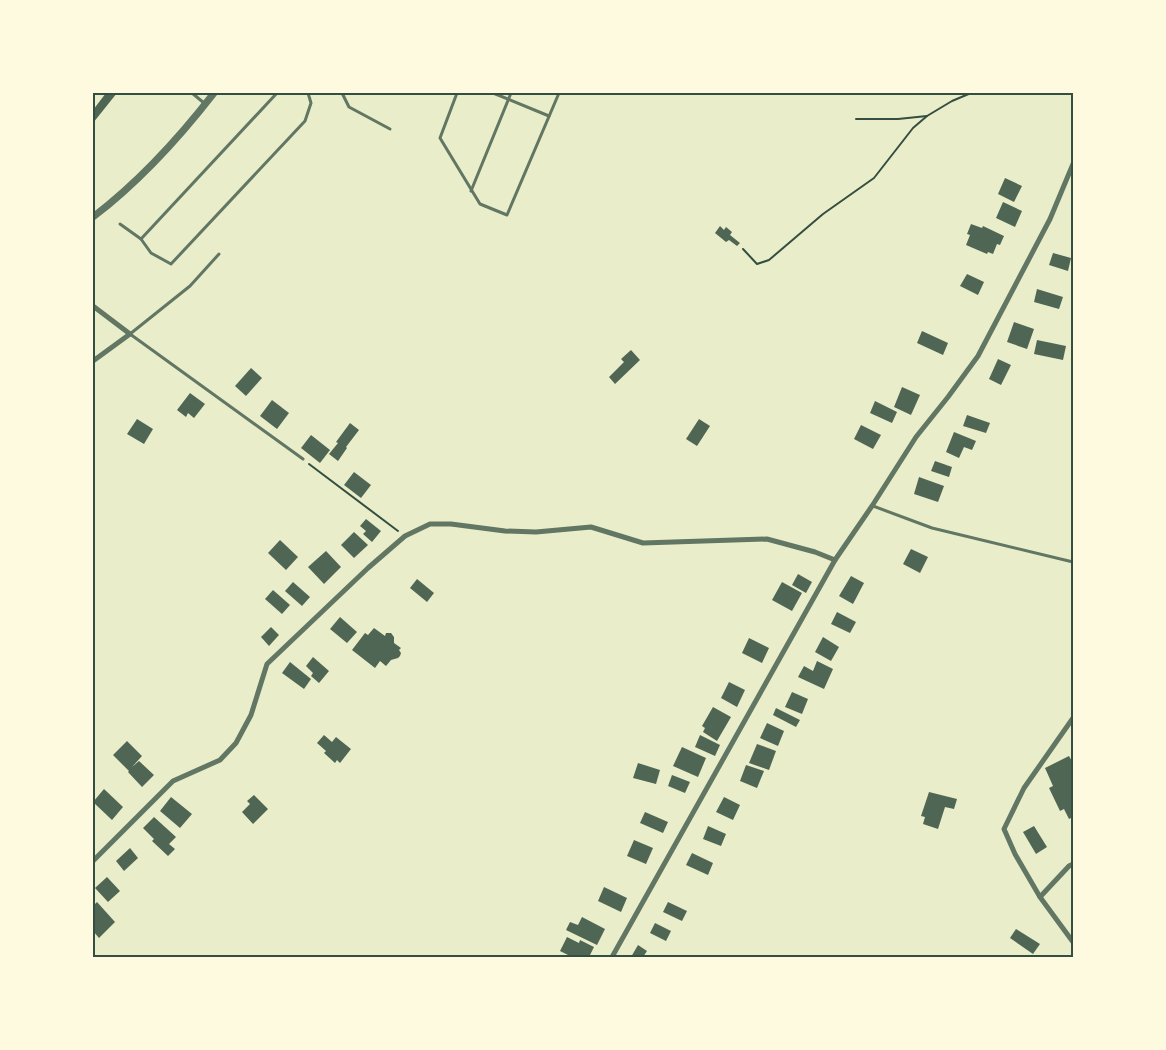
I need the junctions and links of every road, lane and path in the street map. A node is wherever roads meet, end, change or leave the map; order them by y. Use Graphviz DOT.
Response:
graph roads {
  1 [pos="192,93"];
  2 [pos="214,93"];
  3 [pos="277,93"];
  4 [pos="308,93"];
  5 [pos="342,93"];
  6 [pos="458,93"];
  7 [pos="493,93"];
  8 [pos="511,93"];
  9 [pos="559,93"];
  10 [pos="971,93"];
  11 [pos="508,99"];
  12 [pos="205,104"];
  13 [pos="549,116"];
  14 [pos="927,116"];
  15 [pos="856,119"];
  16 [pos="390,129"];
  17 [pos="1073,164"];
  18 [pos="471,191"];
  19 [pos="93,217"];
  20 [pos="120,224"];
  21 [pos="141,239"];
  22 [pos="743,249"];
  23 [pos="219,254"];
  24 [pos="93,306"];
  25 [pos="130,334"];
  26 [pos="93,361"];
  27 [pos="303,459"];
  28 [pos="872,506"];
  29 [pos="405,536"];
  30 [pos="835,560"];
  31 [pos="1073,562"];
  32 [pos="1073,718"];
  33 [pos="93,861"];
  34 [pos="1073,864"];
  35 [pos="1040,897"];
  36 [pos="1073,942"];
  37 [pos="612,957"];
  1 -- 12 [label="lane"];
  2 -- 12 [label="street"];
  3 -- 21 [label="lane"];
  4 -- 21 [label="lane"];
  5 -- 16 [label="lane"];
  6 -- 18 [label="lane"];
  7 -- 11 [label="lane"];
  8 -- 11 [label="lane"];
  9 -- 13 [label="lane"];
  10 -- 14 [label="path"];
  11 -- 13 [label="lane"];
  11 -- 18 [label="lane"];
  12 -- 19 [label="street"];
  13 -- 18 [label="lane"];
  14 -- 15 [label="path"];
  14 -- 22 [label="path"];
  17 -- 28 [label="street"];
  20 -- 21 [label="lane"];
  23 -- 25 [label="lane"];
  24 -- 25 [label="street"];
  25 -- 26 [label="street"];
  25 -- 27 [label="lane"];
  27 -- 29 [label="path"];
  28 -- 30 [label="street"];
  28 -- 31 [label="lane"];
  29 -- 30 [label="street"];
  29 -- 33 [label="street"];
  30 -- 37 [label="street"];
  32 -- 35 [label="street"];
  34 -- 35 [label="street"];
  35 -- 36 [label="street"];
}
